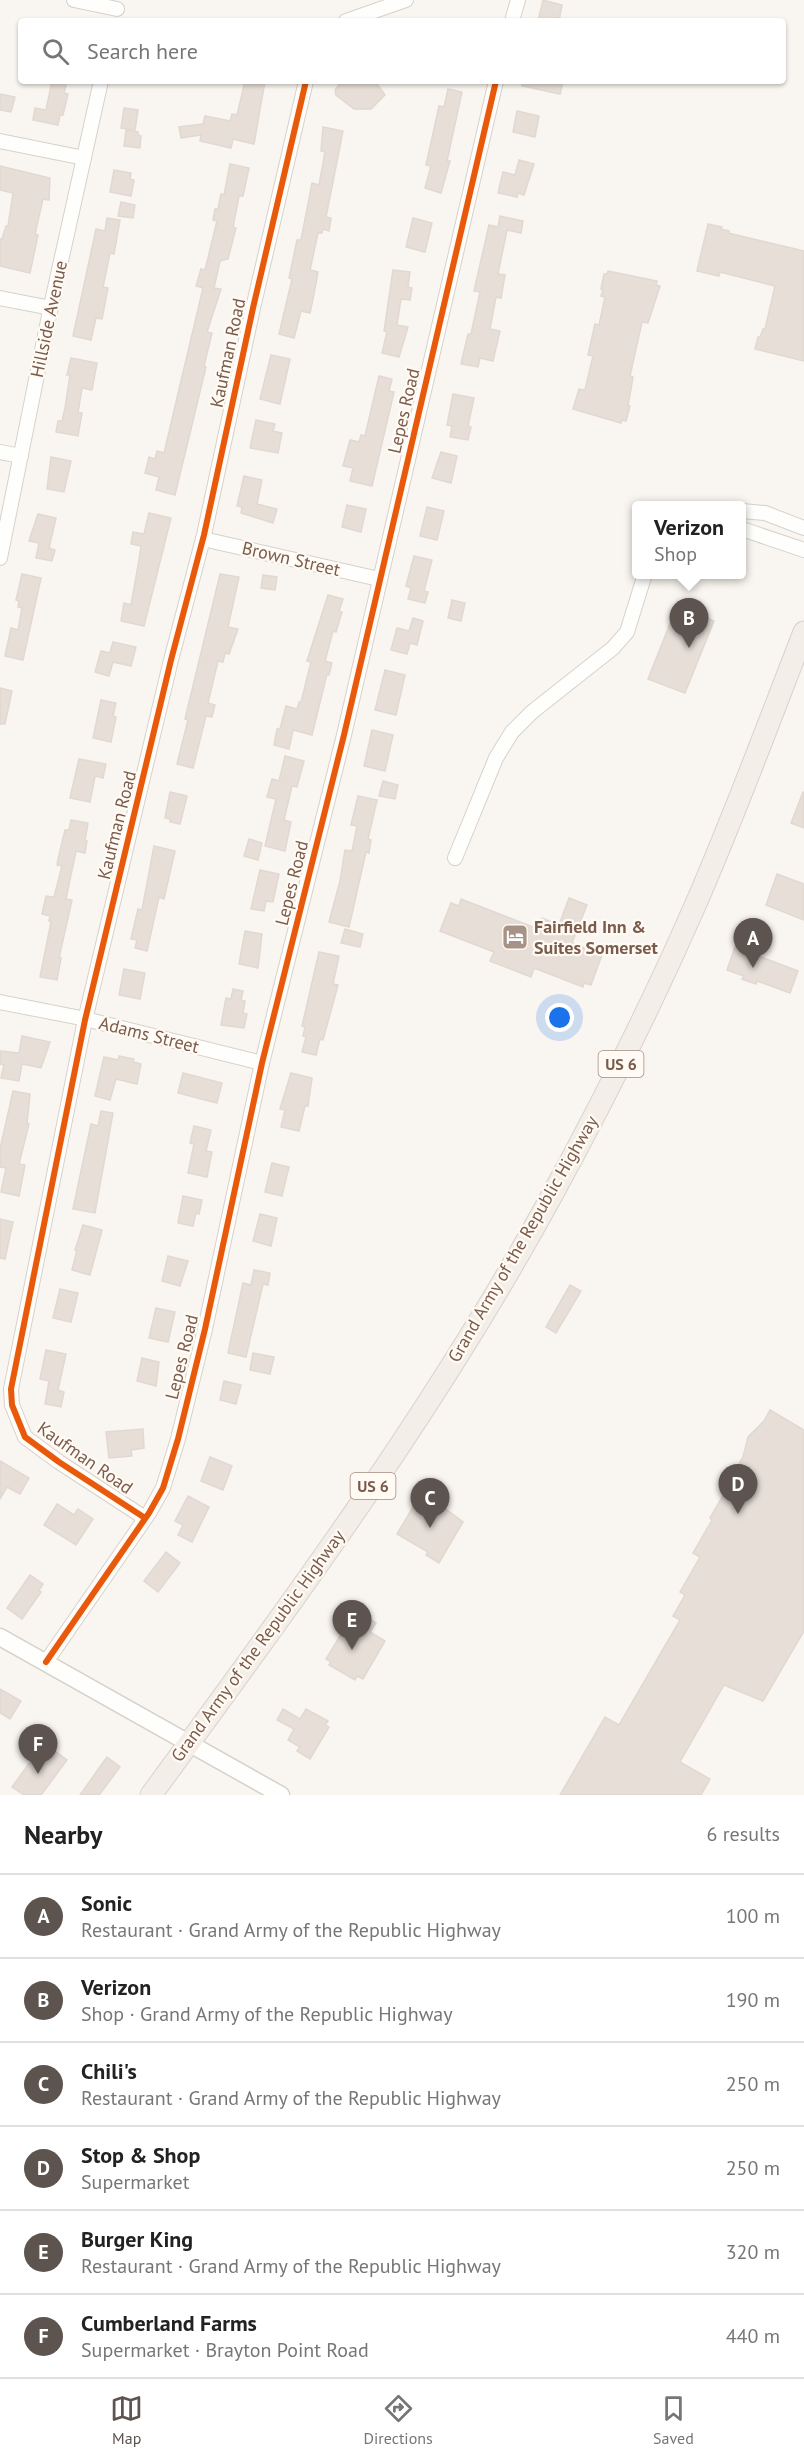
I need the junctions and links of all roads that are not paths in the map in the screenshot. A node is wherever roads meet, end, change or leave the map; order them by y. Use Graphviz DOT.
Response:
graph roads {
  1 [pos="74,0"];
  2 [pos="406,0"];
  3 [pos="518,0"];
  4 [pos="117,10"];
  5 [pos="355,18"];
  6 [pos="513,18"];
  7 [pos="100,84"];
  8 [pos="305,84"];
  9 [pos="495,84"];
  10 [pos="0,141"];
  11 [pos="84,158"];
  12 [pos="0,298"];
  13 [pos="51,308"];
  14 [pos="0,452"];
  15 [pos="21,456"];
  16 [pos="746,511"];
  17 [pos="804,528"];
  18 [pos="746,531"];
  19 [pos="203,538"];
  20 [pos="804,550"];
  21 [pos="0,558"];
  22 [pos="379,579"];
  23 [pos="643,579"];
  24 [pos="804,632"];
  25 [pos="455,858"];
  26 [pos="0,1002"];
  27 [pos="85,1019"];
  28 [pos="262,1063"];
  29 [pos="145,1518"];
  30 [pos="0,1636"];
  31 [pos="46,1662"];
  32 [pos="188,1743"];
  33 [pos="151,1795"];
  34 [pos="281,1795"];
  1 -- 4 [label="street"];
  2 -- 5 [label="street"];
  3 -- 6 [label="street"];
  7 -- 11 [label="street, Hillside Avenue"];
  8 -- 19 [label="street, Kaufman Road"];
  9 -- 22 [label="street, Lepes Road"];
  10 -- 11 [label="street"];
  11 -- 13 [label="street, Hillside Avenue"];
  12 -- 13 [label="street"];
  13 -- 15 [label="street, Hillside Avenue"];
  14 -- 15 [label="street"];
  15 -- 21 [label="street, Hillside Avenue"];
  16 -- 17 [label="street"];
  18 -- 20 [label="street"];
  19 -- 22 [label="street, Brown Street"];
  19 -- 27 [label="street, Kaufman Road"];
  22 -- 28 [label="street, Lepes Road"];
  23 -- 25 [label="street"];
  24 -- 32 [label="main road, Grand Army of the Republic Highway / US 6"];
  26 -- 27 [label="street, Adams Street"];
  27 -- 28 [label="street, Adams Street"];
  27 -- 29 [label="street, Kaufman Road"];
  28 -- 29 [label="street, Lepes Road"];
  29 -- 31 [label="street, Lepes Road"];
  30 -- 31 [label="street"];
  31 -- 32 [label="street"];
  32 -- 33 [label="main road, Grand Army of the Republic Highway / US 6"];
  32 -- 34 [label="street"];
}
